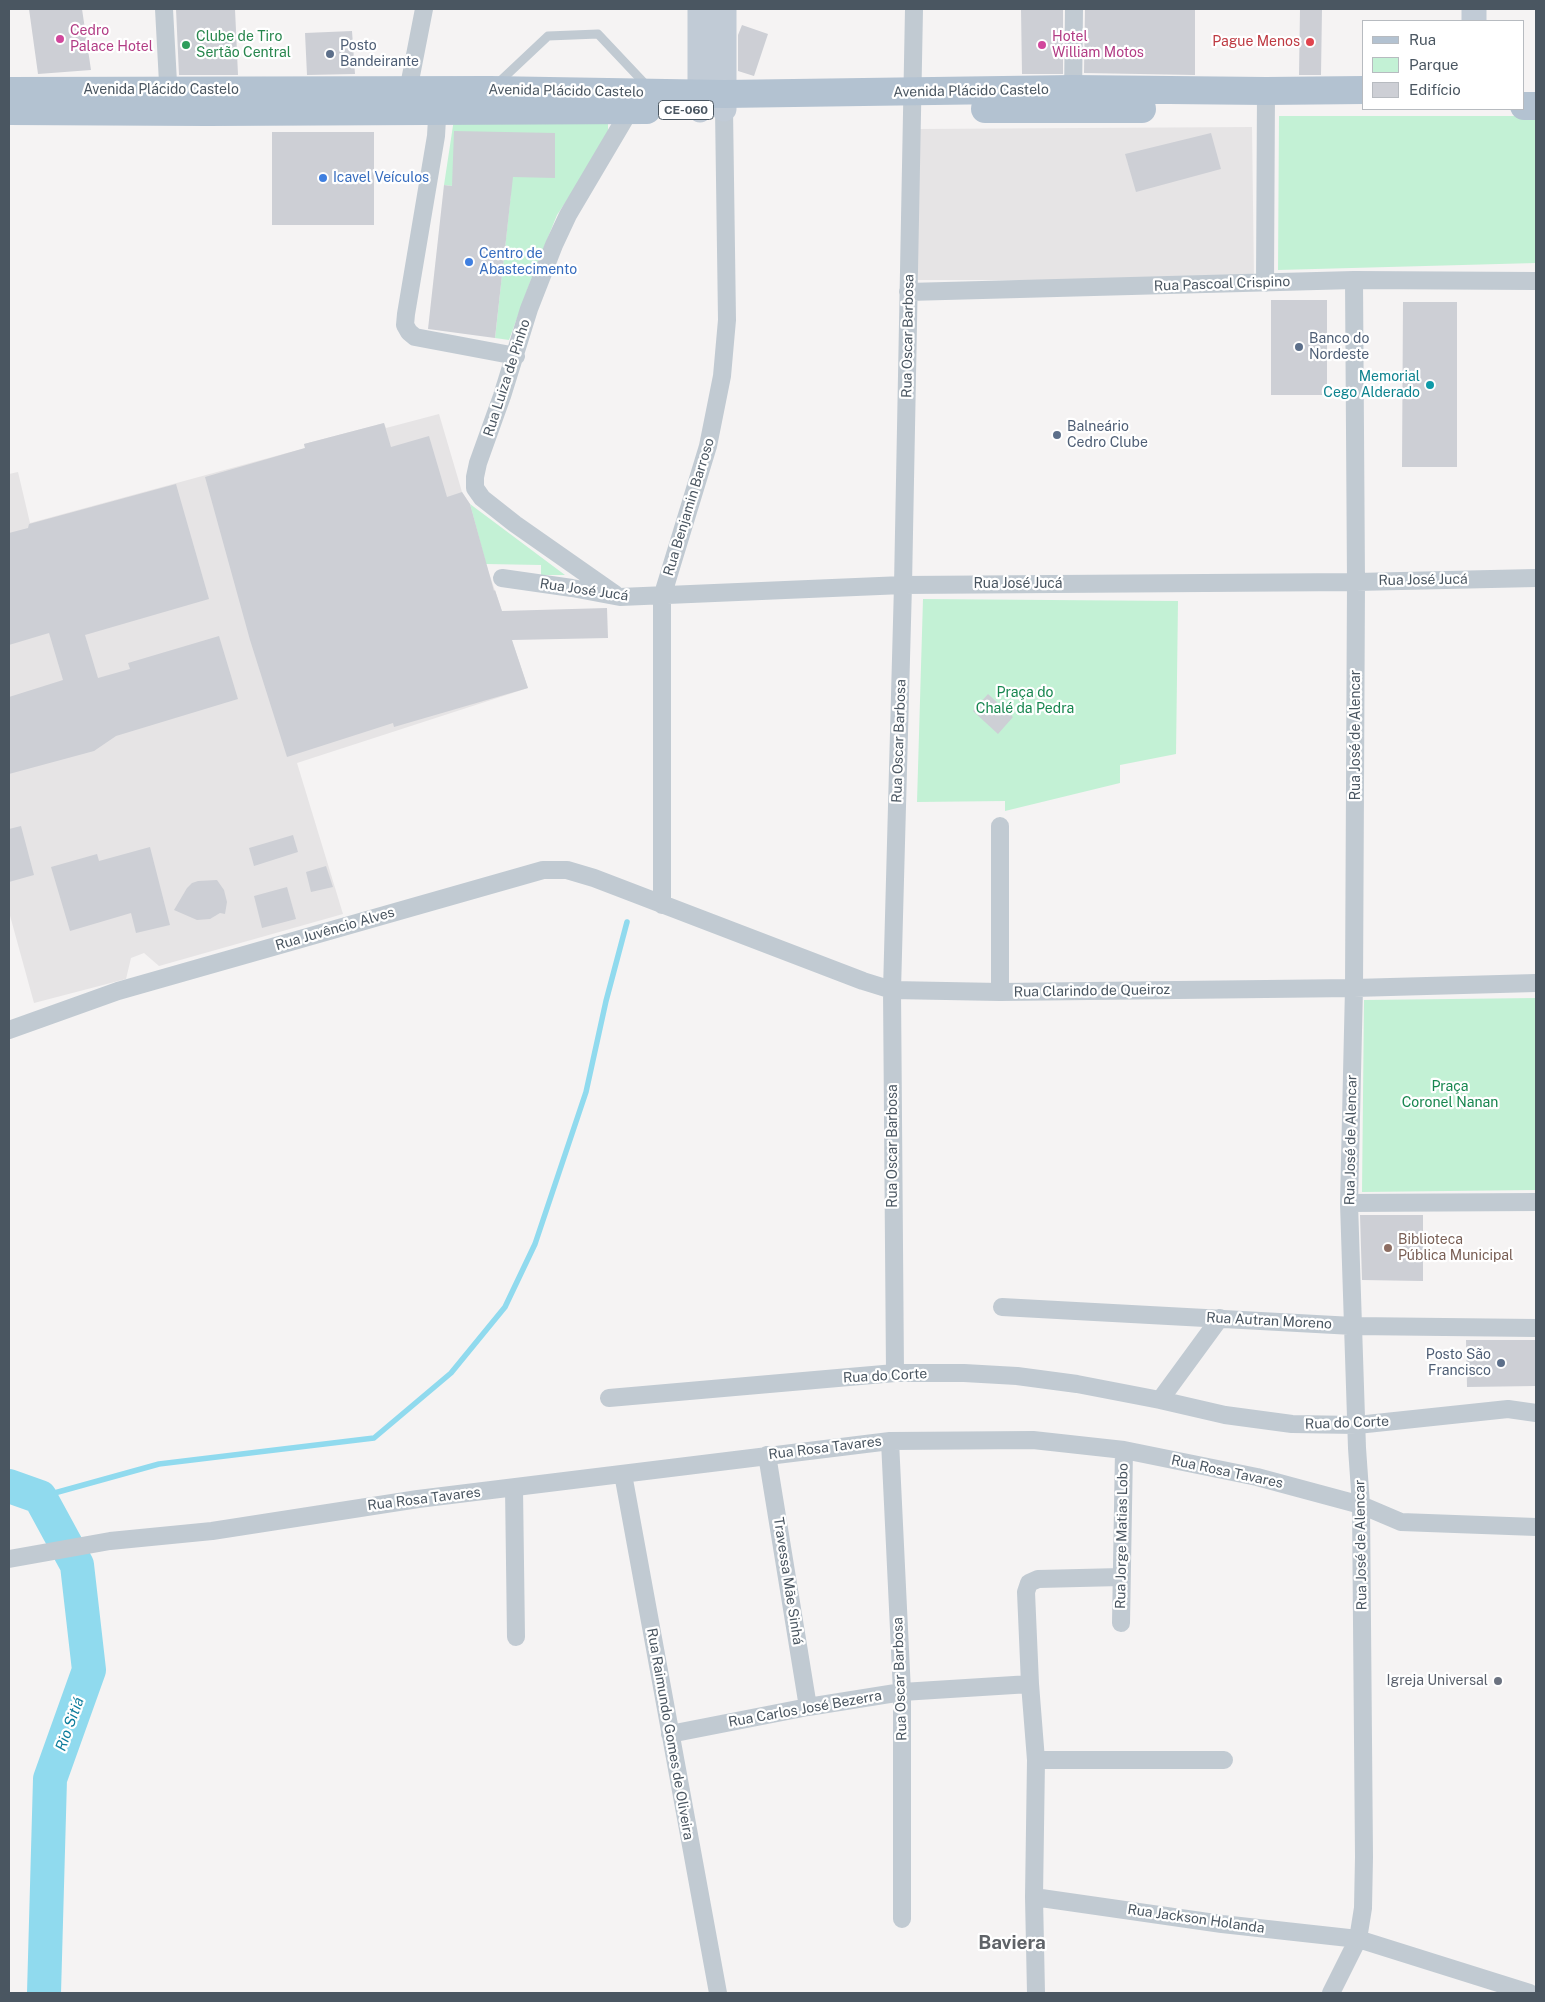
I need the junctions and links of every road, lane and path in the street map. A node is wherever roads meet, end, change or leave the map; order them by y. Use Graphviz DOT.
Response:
graph roads {
  1 [pos="164,9"];
  2 [pos="424,9"];
  3 [pos="700,9"];
  4 [pos="724,9"];
  5 [pos="914,9"];
  6 [pos="1074,9"];
  7 [pos="491,90"];
  8 [pos="1362,90"];
  9 [pos="9,91"];
  10 [pos="653,92"];
  11 [pos="1073,99"];
  12 [pos="408,100"];
  13 [pos="913,100"];
  14 [pos="1267,100"];
  15 [pos="84,101"];
  16 [pos="169,101"];
  17 [pos="438,101"];
  18 [pos="712,101"];
  19 [pos="1362,107"];
  20 [pos="630,110"];
  21 [pos="9,111"];
  22 [pos="1354,280"];
  23 [pos="1536,281"];
  24 [pos="1265,283"];
  25 [pos="908,292"];
  26 [pos="516,356"];
  27 [pos="502,578"];
  28 [pos="1536,578"];
  29 [pos="1356,582"];
  30 [pos="903,585"];
  31 [pos="620,597"];
  32 [pos="662,597"];
  33 [pos="1000,826"];
  34 [pos="662,905"];
  35 [pos="1536,983"];
  36 [pos="1354,988"];
  37 [pos="892,990"];
  38 [pos="1000,992"];
  39 [pos="9,1030"];
  40 [pos="1536,1202"];
  41 [pos="1349,1203"];
  42 [pos="1002,1308"];
  43 [pos="1220,1318"];
  44 [pos="1353,1326"];
  45 [pos="1536,1328"];
  46 [pos="894,1373"];
  47 [pos="610,1398"];
  48 [pos="1160,1400"];
  49 [pos="1536,1413"];
  50 [pos="1357,1425"];
  51 [pos="890,1440"];
  52 [pos="1124,1450"];
  53 [pos="768,1455"];
  54 [pos="623,1474"];
  55 [pos="514,1488"];
  56 [pos="1362,1505"];
  57 [pos="1536,1527"];
  58 [pos="9,1559"];
  59 [pos="1121,1576"];
  60 [pos="1121,1623"];
  61 [pos="516,1637"];
  62 [pos="1030,1684"];
  63 [pos="902,1692"];
  64 [pos="808,1707"];
  65 [pos="670,1734"];
  66 [pos="1036,1760"];
  67 [pos="1224,1760"];
  68 [pos="1034,1897"];
  69 [pos="902,1919"];
  70 [pos="1358,1939"];
  71 [pos="718,1993"];
  72 [pos="1036,1993"];
  73 [pos="1331,1993"];
  74 [pos="1530,1993"];
  1 -- 16 [label="street"];
  2 -- 12 [label="street"];
  3 -- 18 [label="main road"];
  4 -- 18 [label="main road"];
  5 -- 13 [label="street, Rua Oscar Barbosa"];
  6 -- 11 [label="street"];
  7 -- 10 [label="main road, Avenida Plácido Castelo / CE-060"];
  7 -- 10 [label="lane"];
  7 -- 17 [label="main road, Avenida Plácido Castelo / CE-060"];
  8 -- 14 [label="main road, Avenida Plácido Castelo / CE-060"];
  9 -- 15 [label="main road, Avenida Plácido Castelo / CE-060"];
  10 -- 18 [label="main road, Avenida Plácido Castelo / CE-060"];
  11 -- 13 [label="main road, Avenida Plácido Castelo / CE-060"];
  11 -- 14 [label="main road, Avenida Plácido Castelo / CE-060"];
  12 -- 16 [label="main road, Avenida Plácido Castelo / CE-060"];
  12 -- 17 [label="main road, Avenida Plácido Castelo / CE-060"];
  13 -- 18 [label="main road, Avenida Plácido Castelo / CE-060"];
  13 -- 25 [label="street, Rua Oscar Barbosa"];
  14 -- 19 [label="main road, Avenida Plácido Castelo / CE-060"];
  14 -- 24 [label="street"];
  15 -- 16 [label="main road, Avenida Plácido Castelo / CE-060"];
  15 -- 21 [label="main road, Avenida Plácido Castelo / CE-060"];
  17 -- 20 [label="main road, Avenida Plácido Castelo / CE-060"];
  17 -- 26 [label="street"];
  18 -- 20 [label="main road, Avenida Plácido Castelo / CE-060"];
  18 -- 32 [label="street, Rua Benjamin Barroso"];
  20 -- 26 [label="street, Rua Luiza de Pinho"];
  22 -- 23 [label="street, Rua Pascoal Crispino"];
  22 -- 24 [label="street, Rua Pascoal Crispino"];
  22 -- 29 [label="street, Rua José de Alencar"];
  24 -- 25 [label="street, Rua Pascoal Crispino"];
  25 -- 30 [label="street, Rua Oscar Barbosa"];
  26 -- 31 [label="street, Rua Luiza de Pinho"];
  27 -- 31 [label="street, Rua José Jucá"];
  28 -- 29 [label="street, Rua José Jucá"];
  29 -- 30 [label="street, Rua José Jucá"];
  29 -- 36 [label="street, Rua José de Alencar"];
  30 -- 32 [label="street, Rua José Jucá"];
  30 -- 37 [label="street, Rua Oscar Barbosa"];
  31 -- 32 [label="street, Rua José Jucá"];
  32 -- 34 [label="street, Rua Benjamin Barroso"];
  33 -- 38 [label="street"];
  34 -- 37 [label="street, Rua Clarindo de Queiroz"];
  34 -- 39 [label="street, Rua Juvêncio Alves"];
  35 -- 36 [label="street, Rua Clarindo de Queiroz"];
  36 -- 38 [label="street, Rua Clarindo de Queiroz"];
  36 -- 41 [label="street, Rua José de Alencar"];
  37 -- 38 [label="street, Rua Clarindo de Queiroz"];
  37 -- 46 [label="street, Rua Oscar Barbosa"];
  40 -- 41 [label="street"];
  41 -- 44 [label="street, Rua José de Alencar"];
  42 -- 43 [label="street, Rua Autran Moreno"];
  43 -- 44 [label="street, Rua Autran Moreno"];
  43 -- 48 [label="street"];
  44 -- 45 [label="street, Rua Autran Moreno"];
  44 -- 50 [label="street, Rua José de Alencar"];
  46 -- 47 [label="street, Rua do Corte"];
  46 -- 48 [label="street, Rua do Corte"];
  48 -- 50 [label="street, Rua do Corte"];
  49 -- 50 [label="street, Rua do Corte"];
  50 -- 56 [label="street, Rua José de Alencar"];
  51 -- 52 [label="street, Rua Rosa Tavares"];
  51 -- 53 [label="street, Rua Rosa Tavares"];
  51 -- 63 [label="street, Rua Oscar Barbosa"];
  52 -- 56 [label="street, Rua Rosa Tavares"];
  52 -- 59 [label="street, Rua Jorge Matias Lobo"];
  53 -- 54 [label="street, Rua Rosa Tavares"];
  53 -- 64 [label="street, Travessa Mãe Sinhá"];
  54 -- 55 [label="street, Rua Rosa Tavares"];
  54 -- 65 [label="street, Rua Raimundo Gomes de Oliveira"];
  55 -- 58 [label="street, Rua Rosa Tavares"];
  55 -- 61 [label="street"];
  56 -- 57 [label="street, Rua Rosa Tavares"];
  56 -- 70 [label="street, Rua José de Alencar"];
  59 -- 60 [label="street, Rua Jorge Matias Lobo"];
  59 -- 62 [label="street"];
  62 -- 63 [label="street, Rua Carlos José Bezerra"];
  62 -- 66 [label="street"];
  63 -- 64 [label="street, Rua Carlos José Bezerra"];
  63 -- 69 [label="street, Rua Oscar Barbosa"];
  64 -- 65 [label="street, Rua Carlos José Bezerra"];
  65 -- 71 [label="street, Rua Raimundo Gomes de Oliveira"];
  66 -- 67 [label="street"];
  66 -- 68 [label="street"];
  68 -- 70 [label="street, Rua Jackson Holanda"];
  68 -- 72 [label="street"];
  70 -- 73 [label="street, Rua José de Alencar"];
  70 -- 74 [label="street, Rua Jackson Holanda"];
}
